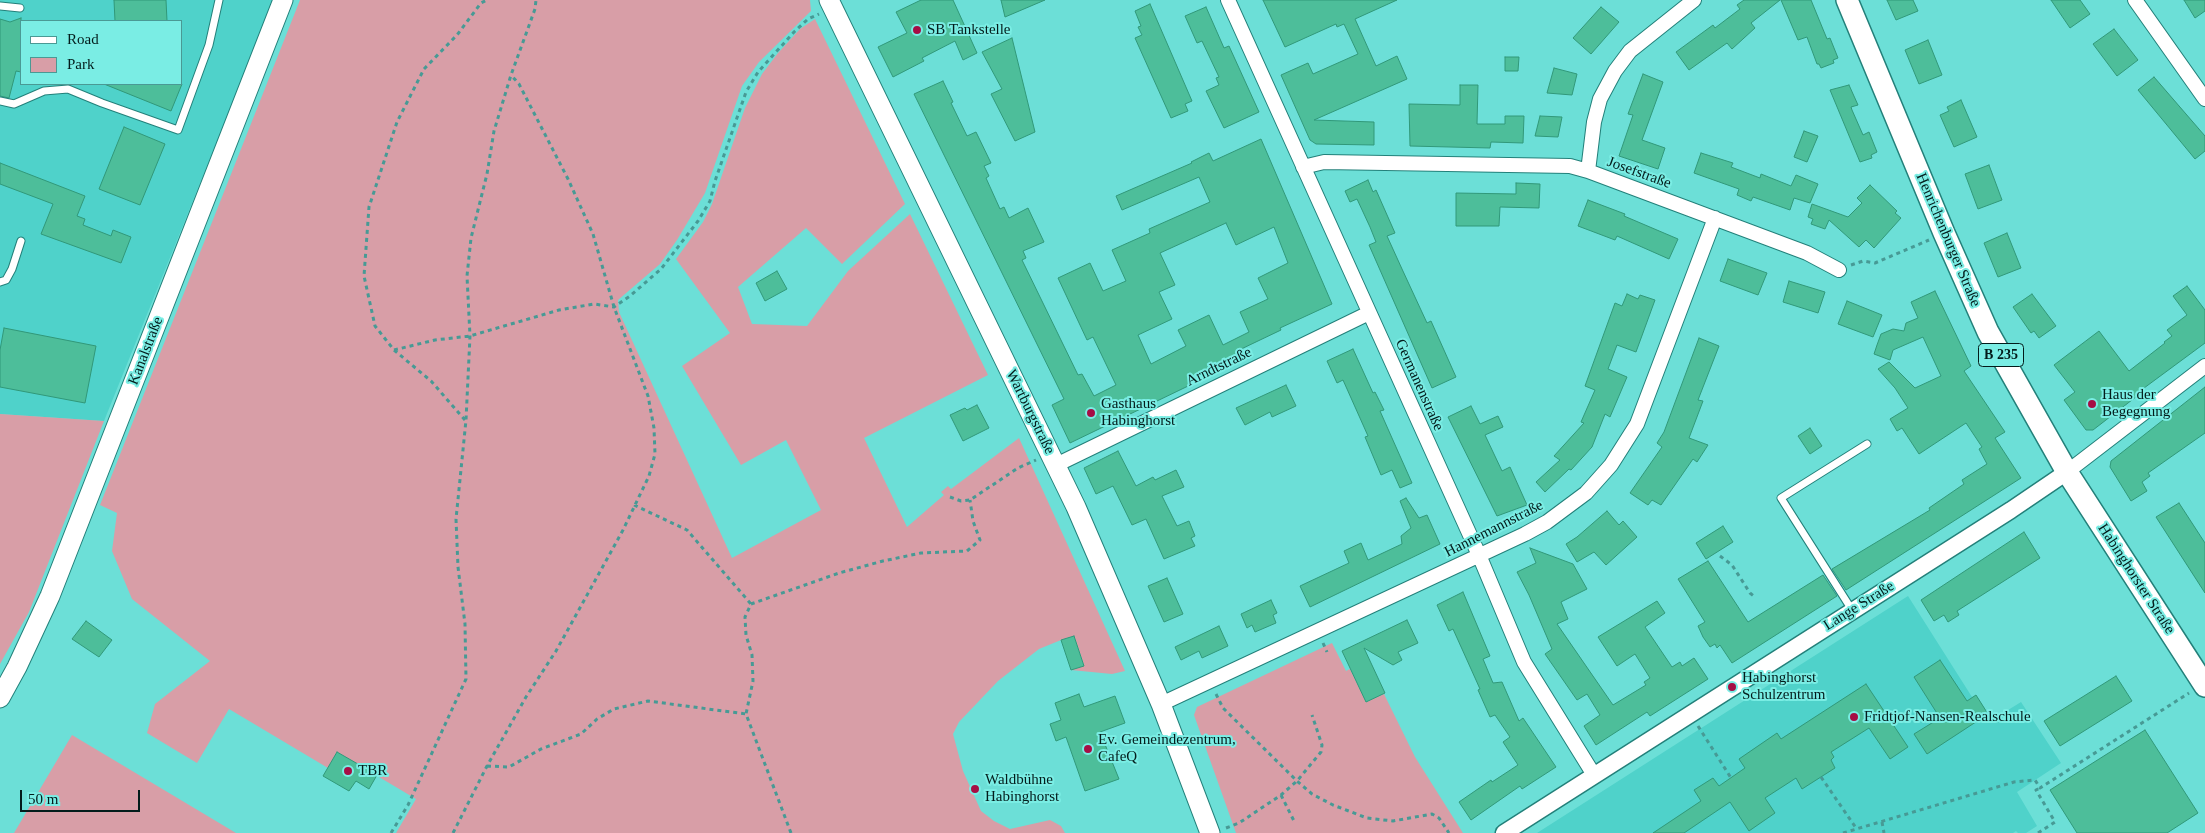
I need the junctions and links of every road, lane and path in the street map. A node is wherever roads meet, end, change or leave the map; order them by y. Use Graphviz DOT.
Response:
graph roads {
  1 [pos="219,0"];
  2 [pos="283,0"];
  3 [pos="487,0"];
  4 [pos="536,0"];
  5 [pos="1228,0"];
  6 [pos="1694,0"];
  7 [pos="1848,0"];
  8 [pos="2135,0"];
  9 [pos="831,4"];
  10 [pos="0,6"];
  11 [pos="20,8"];
  12 [pos="511,75"];
  13 [pos="2205,99"];
  14 [pos="0,102"];
  15 [pos="1303,167"];
  16 [pos="1588,171"];
  17 [pos="1714,218"];
  18 [pos="1944,233"];
  19 [pos="21,241"];
  20 [pos="1838,270"];
  21 [pos="0,282"];
  22 [pos="614,307"];
  23 [pos="1369,313"];
  24 [pos="470,336"];
  25 [pos="394,350"];
  26 [pos="2205,366"];
  27 [pos="466,420"];
  28 [pos="1867,444"];
  29 [pos="1053,459"];
  30 [pos="2067,472"];
  31 [pos="950,497"];
  32 [pos="970,500"];
  33 [pos="634,505"];
  34 [pos="1479,555"];
  35 [pos="1720,556"];
  36 [pos="1755,597"];
  37 [pos="751,604"];
  38 [pos="1852,611"];
  39 [pos="1210,683"];
  40 [pos="2204,685"];
  41 [pos="0,698"];
  42 [pos="1162,704"];
  43 [pos="746,714"];
  44 [pos="1690,714"];
  45 [pos="1312,715"];
  46 [pos="486,766"];
  47 [pos="1594,775"];
  48 [pos="1821,777"];
  49 [pos="1731,778"];
  50 [pos="1297,781"];
  51 [pos="2040,788"];
  52 [pos="1281,795"];
  53 [pos="1294,822"];
  54 [pos="1882,822"];
  55 [pos="1856,828"];
  56 [pos="1215,831"];
  57 [pos="1512,831"];
  58 [pos="391,833"];
  59 [pos="453,833"];
  60 [pos="791,833"];
  61 [pos="1449,833"];
  62 [pos="1843,833"];
  63 [pos="1884,833"];
  64 [pos="2038,833"];
  1 -- 14 [label="lane"];
  2 -- 41 [label="main road, Kanalstraße"];
  3 -- 25 [label="path"];
  4 -- 12 [label="path"];
  5 -- 15 [label="street, Germanenstraße"];
  6 -- 16 [label="street"];
  7 -- 18 [label="main road, Henrichenburger Straße / B 235"];
  8 -- 13 [label="street"];
  9 -- 22 [label="path"];
  9 -- 29 [label="main road, Wartburgstraße"];
  10 -- 11 [label="lane"];
  12 -- 22 [label="path"];
  12 -- 24 [label="path"];
  15 -- 16 [label="street, Josefstraße"];
  15 -- 23 [label="street, Germanenstraße"];
  16 -- 17 [label="street, Josefstraße"];
  17 -- 20 [label="street, Josefstraße"];
  17 -- 34 [label="street, Hannemannstraße"];
  18 -- 20 [label="path"];
  18 -- 30 [label="main road, Henrichenburger Straße / B 235"];
  19 -- 21 [label="lane"];
  22 -- 24 [label="path"];
  22 -- 33 [label="path"];
  23 -- 29 [label="street, Arndtstraße"];
  23 -- 34 [label="street, Germanenstraße"];
  24 -- 25 [label="path"];
  24 -- 27 [label="path"];
  25 -- 27 [label="path"];
  26 -- 30 [label="street, Lange Straße"];
  27 -- 58 [label="path"];
  28 -- 38 [label="lane"];
  29 -- 32 [label="path"];
  29 -- 42 [label="main road, Wartburgstraße"];
  30 -- 38 [label="street, Lange Straße"];
  30 -- 40 [label="main road, Habinghorster Straße / B 235"];
  31 -- 32 [label="path"];
  32 -- 37 [label="path"];
  33 -- 37 [label="path"];
  33 -- 46 [label="path"];
  34 -- 39 [label="street, Hannemannstraße"];
  34 -- 47 [label="street, Germanenstraße"];
  35 -- 36 [label="path"];
  37 -- 43 [label="path"];
  38 -- 44 [label="street, Lange Straße"];
  39 -- 42 [label="street, Hannemannstraße"];
  39 -- 50 [label="path"];
  40 -- 51 [label="path"];
  42 -- 56 [label="main road, Wartburgstraße"];
  43 -- 46 [label="path"];
  43 -- 60 [label="path"];
  44 -- 47 [label="street, Lange Straße"];
  44 -- 49 [label="path"];
  45 -- 50 [label="path"];
  46 -- 59 [label="path"];
  47 -- 57 [label="street, Lange Straße"];
  48 -- 55 [label="path"];
  50 -- 52 [label="path"];
  50 -- 61 [label="path"];
  51 -- 54 [label="path"];
  51 -- 64 [label="path"];
  52 -- 53 [label="path"];
  52 -- 56 [label="path"];
  54 -- 55 [label="path"];
  54 -- 63 [label="path"];
  55 -- 62 [label="path"];
}
